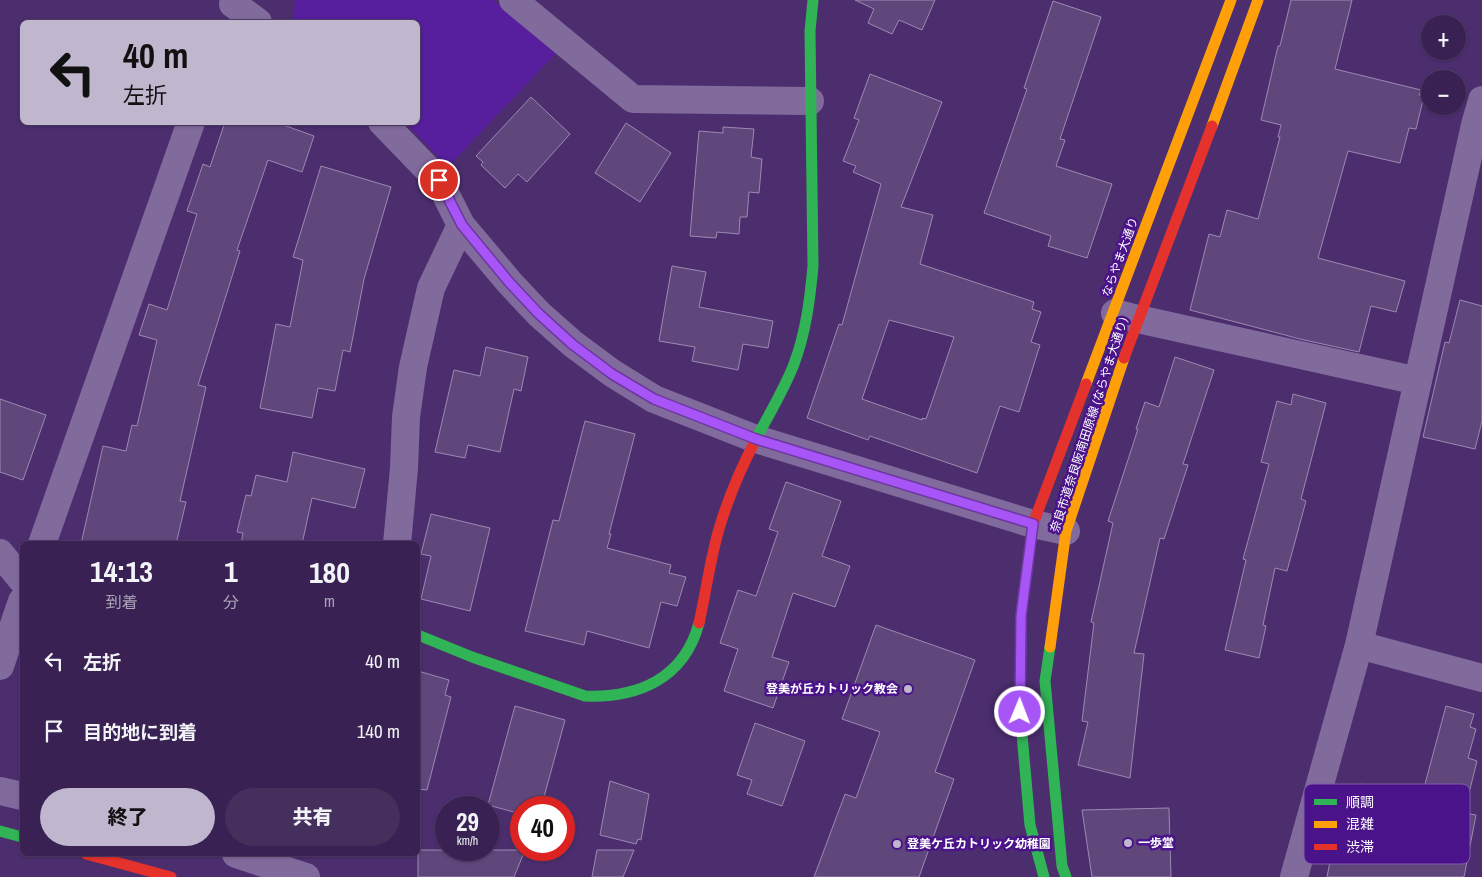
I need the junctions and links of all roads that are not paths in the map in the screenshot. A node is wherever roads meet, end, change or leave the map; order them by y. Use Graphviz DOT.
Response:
graph roads {
  1 [pos="513,0"];
  2 [pos="813,0"];
  3 [pos="1231,0"];
  4 [pos="1258,0"];
  5 [pos="231,9"];
  6 [pos="254,20"];
  7 [pos="1482,100"];
  8 [pos="810,101"];
  9 [pos="190,125"];
  10 [pos="385,125"];
  11 [pos="1478,126"];
  12 [pos="462,225"];
  13 [pos="1126,316"];
  14 [pos="1418,381"];
  15 [pos="756,439"];
  16 [pos="1033,524"];
  17 [pos="1066,531"];
  18 [pos="43,541"];
  19 [pos="397,541"];
  20 [pos="0,553"];
  21 [pos="20,578"];
  22 [pos="20,607"];
  23 [pos="420,636"];
  24 [pos="1359,645"];
  25 [pos="0,666"];
  26 [pos="1482,678"];
  27 [pos="1320,784"];
  28 [pos="0,791"];
  29 [pos="20,796"];
  30 [pos="0,830"];
  31 [pos="20,836"];
  32 [pos="1304,841"];
  33 [pos="89,856"];
  34 [pos="242,856"];
  35 [pos="112,869"];
  36 [pos="171,877"];
  37 [pos="306,877"];
  38 [pos="1044,877"];
  39 [pos="1066,877"];
  40 [pos="1294,877"];
  1 -- 8 [label="street"];
  2 -- 8 [label="street"];
  3 -- 13 [label="street, ならやま大通り"];
  4 -- 13 [label="street, 奈良市道奈良阪南田原線 (ならやま大通り)"];
  5 -- 6 [label="street"];
  7 -- 11 [label="street"];
  8 -- 15 [label="street"];
  9 -- 18 [label="street"];
  10 -- 12 [label="street"];
  11 -- 14 [label="street"];
  12 -- 15 [label="street"];
  12 -- 19 [label="street"];
  13 -- 14 [label="street"];
  13 -- 16 [label="street, ならやま大通り"];
  13 -- 17 [label="street, 奈良市道奈良阪南田原線 (ならやま大通り)"];
  14 -- 24 [label="street"];
  15 -- 16 [label="street"];
  15 -- 23 [label="street"];
  16 -- 17 [label="street"];
  16 -- 38 [label="street, 奈良市道奈良阪南田原線 (ならやま大通り)"];
  17 -- 39 [label="street, 奈良市道奈良阪南田原線 (ならやま大通り)"];
  20 -- 21 [label="street"];
  22 -- 25 [label="street"];
  24 -- 26 [label="street"];
  24 -- 27 [label="street"];
  28 -- 29 [label="street"];
  30 -- 31 [label="street"];
  32 -- 40 [label="street"];
  33 -- 35 [label="street"];
  34 -- 37 [label="street"];
  35 -- 36 [label="street"];
}
